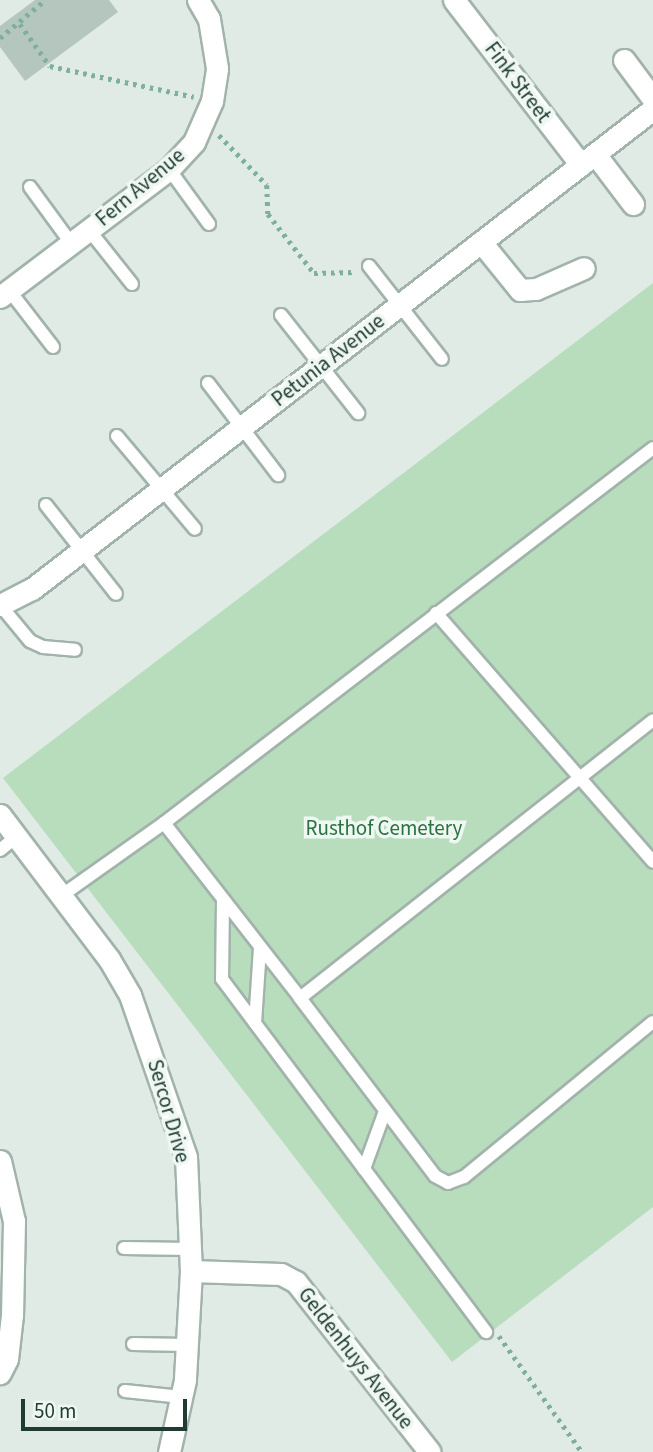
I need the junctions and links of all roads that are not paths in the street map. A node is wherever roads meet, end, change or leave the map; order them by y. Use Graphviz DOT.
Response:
graph roads {
  1 [pos="198,0"];
  2 [pos="454,0"];
  3 [pos="624,60"];
  4 [pos="653,99"];
  5 [pos="653,109"];
  6 [pos="588,160"];
  7 [pos="169,169"];
  8 [pos="30,187"];
  9 [pos="633,204"];
  10 [pos="209,224"];
  11 [pos="89,230"];
  12 [pos="481,242"];
  13 [pos="71,243"];
  14 [pos="369,266"];
  15 [pos="584,268"];
  16 [pos="132,284"];
  17 [pos="5,293"];
  18 [pos="399,305"];
  19 [pos="281,316"];
  20 [pos="53,347"];
  21 [pos="442,359"];
  22 [pos="321,366"];
  23 [pos="208,383"];
  24 [pos="358,413"];
  25 [pos="242,427"];
  26 [pos="117,436"];
  27 [pos="653,448"];
  28 [pos="278,475"];
  29 [pos="162,489"];
  30 [pos="46,505"];
  31 [pos="195,529"];
  32 [pos="82,551"];
  33 [pos="116,594"];
  34 [pos="1,606"];
  35 [pos="436,614"];
  36 [pos="75,650"];
  37 [pos="653,720"];
  38 [pos="581,777"];
  39 [pos="0,815"];
  40 [pos="164,823"];
  41 [pos="8,843"];
  42 [pos="653,862"];
  43 [pos="61,895"];
  44 [pos="223,900"];
  45 [pos="260,947"];
  46 [pos="300,998"];
  47 [pos="653,1022"];
  48 [pos="255,1023"];
  49 [pos="385,1111"];
  50 [pos="0,1161"];
  51 [pos="364,1169"];
  52 [pos="124,1248"];
  53 [pos="190,1249"];
  54 [pos="7,1270"];
  55 [pos="191,1271"];
  56 [pos="486,1332"];
  57 [pos="134,1343"];
  58 [pos="187,1345"];
  59 [pos="0,1373"];
  60 [pos="125,1391"];
  61 [pos="182,1397"];
  62 [pos="169,1452"];
  63 [pos="430,1452"];
  1 -- 7 [label="street, Fern Avenue"];
  2 -- 6 [label="street, Fink Street"];
  3 -- 4 [label="street"];
  5 -- 6 [label="street, Petunia Avenue"];
  6 -- 9 [label="street, Fink Street"];
  6 -- 12 [label="street, Petunia Avenue"];
  7 -- 10 [label="lane"];
  7 -- 11 [label="street, Fern Avenue"];
  8 -- 13 [label="lane"];
  11 -- 13 [label="street, Fern Avenue"];
  11 -- 16 [label="lane"];
  12 -- 15 [label="street"];
  12 -- 18 [label="street, Petunia Avenue"];
  13 -- 17 [label="street, Fern Avenue"];
  14 -- 18 [label="lane"];
  17 -- 20 [label="lane"];
  18 -- 21 [label="lane"];
  18 -- 22 [label="street, Petunia Avenue"];
  19 -- 22 [label="lane"];
  22 -- 24 [label="lane"];
  22 -- 25 [label="street, Petunia Avenue"];
  23 -- 25 [label="lane"];
  25 -- 28 [label="lane"];
  25 -- 29 [label="street, Petunia Avenue"];
  26 -- 29 [label="lane"];
  27 -- 35 [label="lane"];
  29 -- 31 [label="lane"];
  29 -- 32 [label="street, Petunia Avenue"];
  30 -- 32 [label="lane"];
  32 -- 33 [label="lane"];
  32 -- 34 [label="street, Petunia Avenue"];
  34 -- 36 [label="lane"];
  35 -- 38 [label="lane"];
  35 -- 40 [label="lane"];
  37 -- 38 [label="lane"];
  38 -- 42 [label="lane"];
  38 -- 46 [label="lane"];
  39 -- 41 [label="street, Sercor Drive"];
  40 -- 43 [label="lane"];
  40 -- 44 [label="lane"];
  41 -- 43 [label="street, Sercor Drive"];
  43 -- 53 [label="street, Sercor Drive"];
  44 -- 45 [label="lane"];
  44 -- 48 [label="lane"];
  45 -- 46 [label="lane"];
  45 -- 48 [label="lane"];
  46 -- 49 [label="lane"];
  47 -- 49 [label="lane"];
  48 -- 51 [label="lane"];
  49 -- 51 [label="lane"];
  50 -- 54 [label="street"];
  51 -- 56 [label="lane"];
  52 -- 53 [label="lane"];
  53 -- 55 [label="street, Sercor Drive"];
  54 -- 59 [label="street"];
  55 -- 58 [label="street, Sercor Drive"];
  55 -- 63 [label="street, Geldenhuys Avenue"];
  57 -- 58 [label="lane"];
  58 -- 61 [label="street, Sercor Drive"];
  60 -- 61 [label="lane"];
  61 -- 62 [label="street, Sercor Drive"];
}
